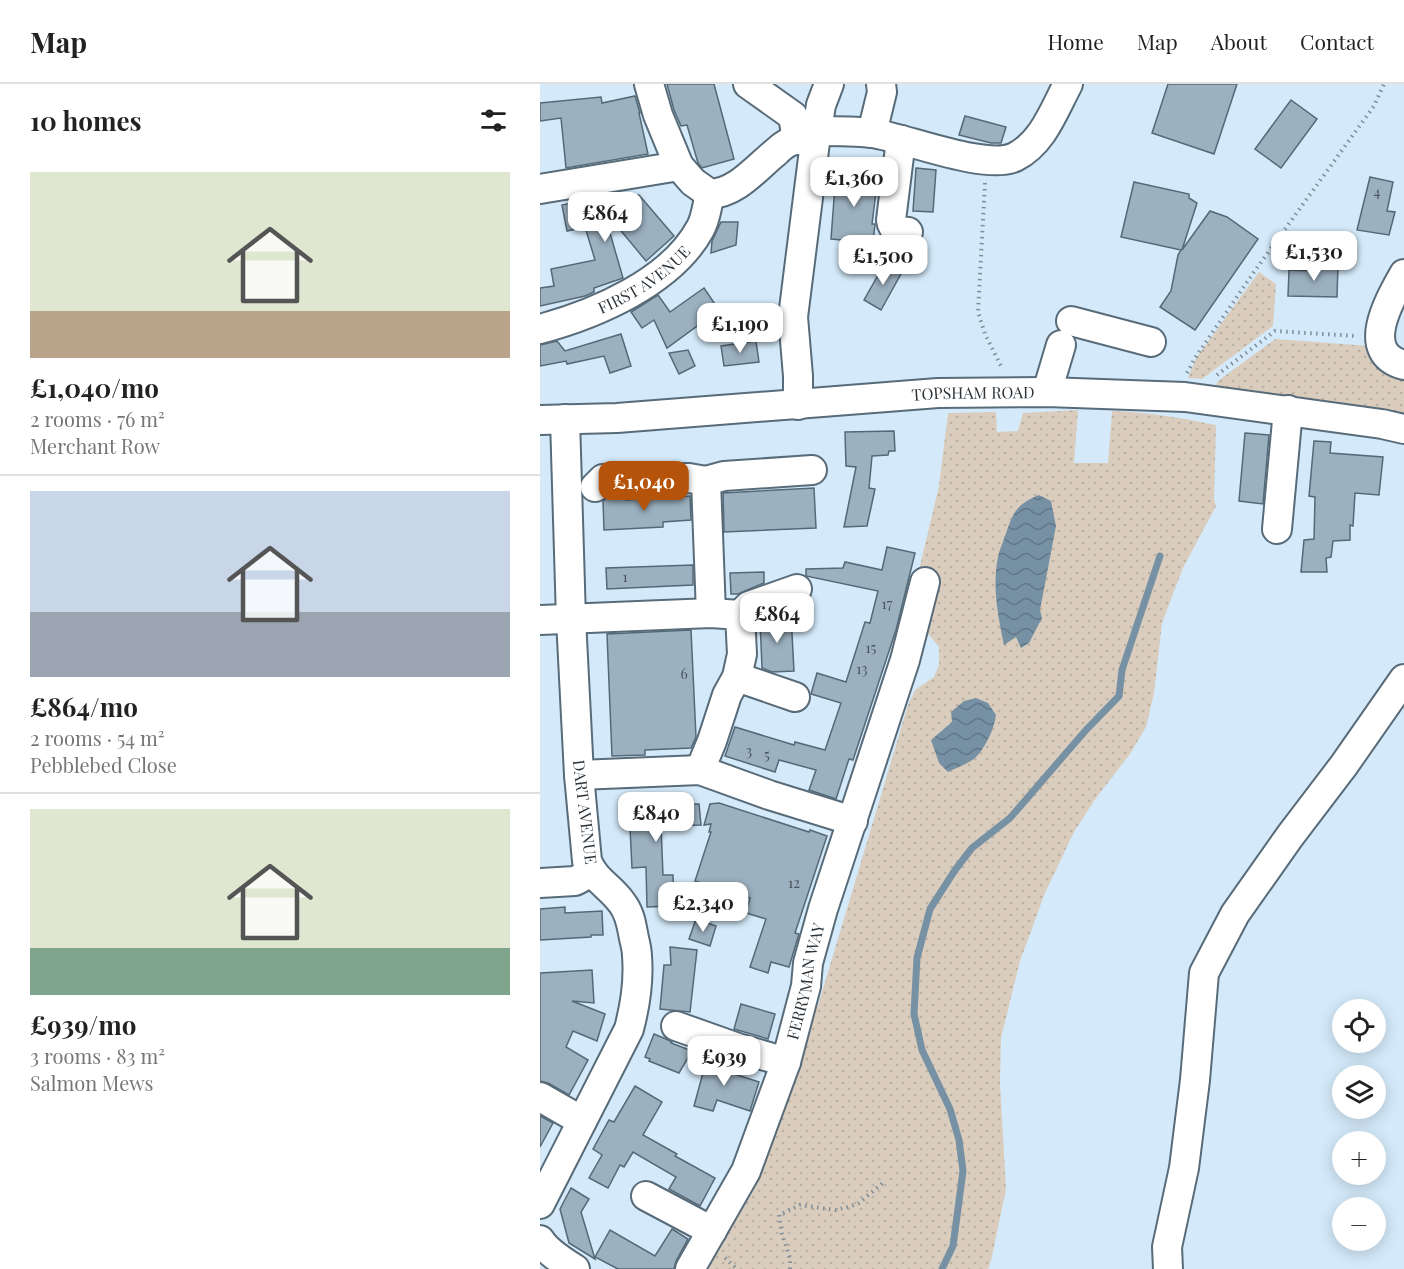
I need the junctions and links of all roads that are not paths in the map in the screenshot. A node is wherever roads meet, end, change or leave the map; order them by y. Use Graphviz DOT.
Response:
graph roads {
  1 [pos="649,84"];
  2 [pos="748,84"];
  3 [pos="829,84"];
  4 [pos="881,84"];
  5 [pos="1068,84"];
  6 [pos="872,133"];
  7 [pos="810,137"];
  8 [pos="901,140"];
  9 [pos="679,166"];
  10 [pos="540,189"];
  11 [pos="710,194"];
  12 [pos="908,232"];
  13 [pos="1404,274"];
  14 [pos="540,329"];
  15 [pos="1151,342"];
  16 [pos="1404,364"];
  17 [pos="1047,392"];
  18 [pos="798,405"];
  19 [pos="1288,410"];
  20 [pos="553,419"];
  21 [pos="1404,429"];
  22 [pos="812,470"];
  23 [pos="706,481"];
  24 [pos="595,487"];
  25 [pos="1278,529"];
  26 [pos="925,582"];
  27 [pos="797,590"];
  28 [pos="711,613"];
  29 [pos="740,615"];
  30 [pos="571,619"];
  31 [pos="540,620"];
  32 [pos="737,677"];
  33 [pos="1404,679"];
  34 [pos="795,697"];
  35 [pos="700,770"];
  36 [pos="579,775"];
  37 [pos="852,820"];
  38 [pos="592,872"];
  39 [pos="540,884"];
  40 [pos="676,1026"];
  41 [pos="786,1062"];
  42 [pos="540,1097"];
  43 [pos="582,1121"];
  44 [pos="646,1196"];
  45 [pos="540,1204"];
  46 [pos="712,1231"];
  47 [pos="540,1240"];
  48 [pos="575,1269"];
  49 [pos="690,1269"];
  50 [pos="1168,1269"];
  1 -- 9 [label="street"];
  2 -- 7 [label="street"];
  3 -- 7 [label="street"];
  4 -- 6 [label="street"];
  5 -- 8 [label="street"];
  6 -- 7 [label="street"];
  6 -- 8 [label="street"];
  7 -- 11 [label="street"];
  7 -- 18 [label="street"];
  8 -- 12 [label="street"];
  9 -- 10 [label="street"];
  9 -- 11 [label="street"];
  11 -- 14 [label="street, FIRST AVENUE"];
  13 -- 16 [label="street"];
  15 -- 17 [label="street"];
  17 -- 18 [label="street, TOPSHAM ROAD"];
  17 -- 19 [label="street, TOPSHAM ROAD"];
  18 -- 20 [label="street, TOPSHAM ROAD"];
  19 -- 21 [label="street, TOPSHAM ROAD"];
  19 -- 25 [label="street"];
  20 -- 30 [label="street, DART AVENUE"];
  22 -- 23 [label="street"];
  23 -- 24 [label="street"];
  23 -- 28 [label="street"];
  26 -- 37 [label="street, FERRYMAN WAY"];
  27 -- 29 [label="street"];
  28 -- 29 [label="street"];
  28 -- 30 [label="street"];
  29 -- 32 [label="street"];
  30 -- 31 [label="street"];
  30 -- 36 [label="street, DART AVENUE"];
  32 -- 34 [label="street"];
  32 -- 35 [label="street"];
  33 -- 50 [label="street"];
  35 -- 36 [label="street"];
  35 -- 37 [label="street"];
  36 -- 38 [label="street, DART AVENUE"];
  37 -- 41 [label="street, FERRYMAN WAY"];
  38 -- 39 [label="street"];
  38 -- 43 [label="street, DART AVENUE"];
  40 -- 41 [label="street"];
  41 -- 46 [label="street, FERRYMAN WAY"];
  42 -- 43 [label="street"];
  43 -- 45 [label="street, DART AVENUE"];
  44 -- 46 [label="street"];
  46 -- 49 [label="street, FERRYMAN WAY"];
  47 -- 48 [label="street"];
}
